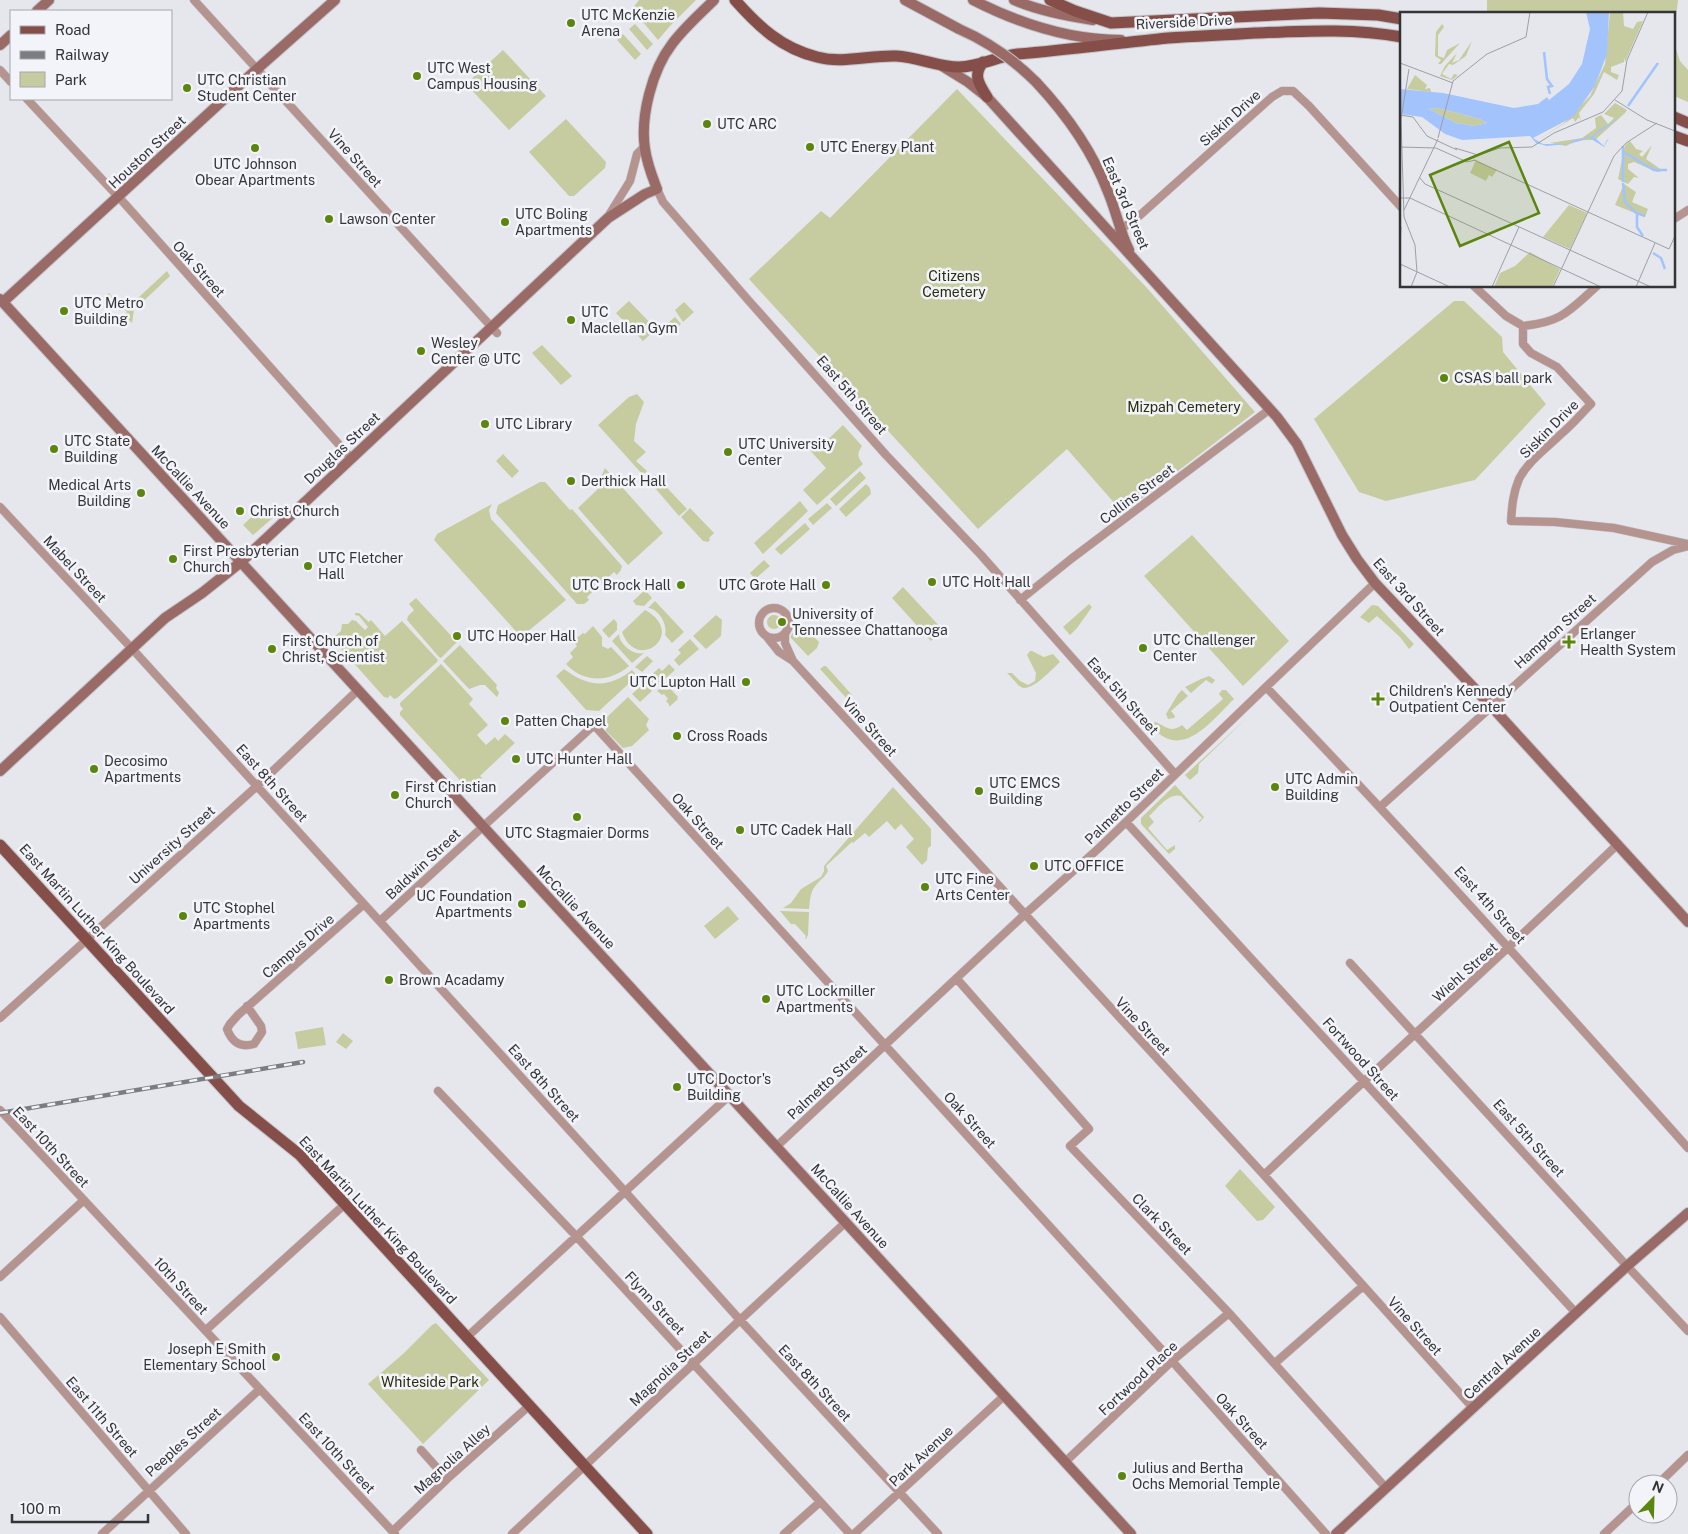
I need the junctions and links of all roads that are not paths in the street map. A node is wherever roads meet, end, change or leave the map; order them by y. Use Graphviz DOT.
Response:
graph roads {
  1 [pos="49,0"];
  2 [pos="194,0"];
  3 [pos="335,0"];
  4 [pos="714,0"];
  5 [pos="735,0"];
  6 [pos="905,0"];
  7 [pos="973,0"];
  8 [pos="1014,0"];
  9 [pos="1050,0"];
  10 [pos="38,10"];
  11 [pos="1400,19"];
  12 [pos="1111,23"];
  13 [pos="10,36"];
  14 [pos="1400,37"];
  15 [pos="1169,38"];
  16 [pos="0,46"];
  17 [pos="918,58"];
  18 [pos="983,62"];
  19 [pos="257,68"];
  20 [pos="0,70"];
  21 [pos="10,81"];
  22 [pos="987,97"];
  23 [pos="28,100"];
  24 [pos="1676,118"];
  25 [pos="1688,123"];
  26 [pos="1676,137"];
  27 [pos="1688,142"];
  28 [pos="644,147"];
  29 [pos="657,190"];
  30 [pos="118,197"];
  31 [pos="1400,206"];
  32 [pos="1688,210"];
  33 [pos="608,218"];
  34 [pos="1676,218"];
  35 [pos="1121,230"];
  36 [pos="1110,234"];
  37 [pos="1142,267"];
  38 [pos="1476,288"];
  39 [pos="1595,288"];
  40 [pos="1,302"];
  41 [pos="1522,326"];
  42 [pos="495,330"];
  43 [pos="1270,409"];
  44 [pos="351,458"];
  45 [pos="0,507"];
  46 [pos="7,514"];
  47 [pos="0,520"];
  48 [pos="1688,545"];
  49 [pos="241,562"];
  50 [pos="1375,583"];
  51 [pos="1020,600"];
  52 [pos="764,633"];
  53 [pos="786,633"];
  54 [pos="132,648"];
  55 [pos="793,661"];
  56 [pos="1266,687"];
  57 [pos="358,690"];
  58 [pos="1491,706"];
  59 [pos="594,725"];
  60 [pos="0,771"];
  61 [pos="1175,774"];
  62 [pos="257,786"];
  63 [pos="1380,807"];
  64 [pos="1126,822"];
  65 [pos="482,825"];
  66 [pos="1618,844"];
  67 [pos="0,845"];
  68 [pos="364,904"];
  69 [pos="1024,915"];
  70 [pos="380,921"];
  71 [pos="1688,922"];
  72 [pos="86,939"];
  73 [pos="1509,948"];
  74 [pos="1350,963"];
  75 [pos="956,980"];
  76 [pos="247,1006"];
  77 [pos="0,1018"];
  78 [pos="1415,1034"];
  79 [pos="886,1045"];
  80 [pos="1365,1082"];
  81 [pos="438,1091"];
  82 [pos="730,1095"];
  83 [pos="0,1110"];
  84 [pos="777,1146"];
  85 [pos="1688,1148"];
  86 [pos="1264,1175"];
  87 [pos="625,1191"];
  88 [pos="84,1200"];
  89 [pos="345,1204"];
  90 [pos="1688,1213"];
  91 [pos="846,1222"];
  92 [pos="576,1236"];
  93 [pos="1627,1266"];
  94 [pos="0,1278"];
  95 [pos="1363,1286"];
  96 [pos="1229,1313"];
  97 [pos="1576,1313"];
  98 [pos="0,1317"];
  99 [pos="740,1320"];
  100 [pos="206,1330"];
  101 [pos="1688,1331"];
  102 [pos="467,1337"];
  103 [pos="1172,1361"];
  104 [pos="694,1363"];
  105 [pos="1274,1363"];
  106 [pos="260,1389"];
  107 [pos="1004,1396"];
  108 [pos="530,1405"];
  109 [pos="1473,1408"];
  110 [pos="421,1450"];
  111 [pos="1688,1456"];
  112 [pos="1065,1462"];
  113 [pos="585,1465"];
  114 [pos="1669,1474"];
  115 [pos="447,1479"];
  116 [pos="1386,1488"];
  117 [pos="149,1491"];
  118 [pos="900,1492"];
  119 [pos="820,1502"];
  120 [pos="1628,1511"];
  121 [pos="394,1533"];
  122 [pos="102,1534"];
  123 [pos="186,1534"];
  124 [pos="512,1534"];
  125 [pos="647,1534"];
  126 [pos="784,1534"];
  127 [pos="850,1534"];
  128 [pos="854,1534"];
  129 [pos="938,1534"];
  130 [pos="1131,1534"];
  131 [pos="1326,1534"];
  132 [pos="1336,1534"];
  133 [pos="1604,1534"];
  1 -- 10 [label="main road"];
  2 -- 19 [label="street, Vine Street"];
  3 -- 19 [label="main road, Houston Street"];
  4 -- 28 [label="main road, East 5th Street"];
  5 -- 17 [label="main road"];
  6 -- 35 [label="main road, East 3rd Street, bridge"];
  7 -- 15 [label="main road, Riverside Drive"];
  8 -- 12 [label="main road, Riverside Drive"];
  9 -- 12 [label="main road"];
  11 -- 12 [label="main road, Riverside Drive"];
  13 -- 16 [label="main road"];
  14 -- 15 [label="main road, Riverside Drive"];
  15 -- 18 [label="main road"];
  17 -- 18 [label="main road"];
  17 -- 22 [label="main road"];
  18 -- 22 [label="main road"];
  19 -- 30 [label="main road, Houston Street"];
  19 -- 42 [label="street, Vine Street"];
  20 -- 21 [label="street"];
  22 -- 36 [label="main road, East 3rd Street"];
  23 -- 30 [label="street, Oak Street"];
  24 -- 25 [label="main road"];
  26 -- 27 [label="main road"];
  28 -- 29 [label="main road, East 5th Street"];
  28 -- 33 [label="street, Douglas Street"];
  29 -- 33 [label="main road, Douglas Street"];
  29 -- 51 [label="street, East 5th Street"];
  30 -- 40 [label="main road, Houston Street"];
  30 -- 44 [label="street, Oak Street"];
  31 -- 35 [label="street, Siskin Drive"];
  32 -- 34 [label="street"];
  33 -- 42 [label="main road, Douglas Street"];
  35 -- 36 [label="street, Siskin Drive"];
  35 -- 37 [label="main road, East 3rd Street"];
  36 -- 37 [label="main road, East 3rd Street"];
  37 -- 43 [label="main road, East 3rd Street"];
  38 -- 41 [label="street"];
  39 -- 41 [label="street"];
  40 -- 49 [label="main road, McCallie Avenue"];
  41 -- 48 [label="street, Siskin Drive"];
  42 -- 44 [label="main road, Douglas Street"];
  43 -- 50 [label="main road, East 3rd Street"];
  43 -- 51 [label="street, Collins Street"];
  44 -- 49 [label="main road, Douglas Street"];
  45 -- 46 [label="street"];
  46 -- 47 [label="street"];
  46 -- 54 [label="street, Mabel Street"];
  48 -- 58 [label="street, Hampton Street"];
  49 -- 54 [label="main road, Douglas Street"];
  49 -- 57 [label="main road, McCallie Avenue"];
  50 -- 56 [label="street, Palmetto Street"];
  50 -- 58 [label="main road, East 3rd Street"];
  51 -- 61 [label="street, East 5th Street"];
  52 -- 53 [label="street"];
  52 -- 53 [label="street, Vine Street"];
  52 -- 55 [label="street, Vine Street"];
  53 -- 55 [label="street, Vine Street"];
  54 -- 60 [label="main road, Douglas Street"];
  54 -- 62 [label="street, East 8th Street"];
  55 -- 69 [label="street, Vine Street"];
  56 -- 61 [label="street, Palmetto Street"];
  56 -- 63 [label="street, East 4th Street"];
  57 -- 62 [label="street, University Street"];
  57 -- 65 [label="main road, McCallie Avenue"];
  58 -- 63 [label="street, Hampton Street"];
  58 -- 66 [label="main road, East 3rd Street"];
  59 -- 65 [label="street, Baldwin Street"];
  59 -- 79 [label="street, Oak Street"];
  61 -- 64 [label="street, Palmetto Street"];
  62 -- 68 [label="street, East 8th Street"];
  62 -- 72 [label="street, University Street"];
  63 -- 73 [label="street, East 4th Street"];
  64 -- 69 [label="street, Palmetto Street"];
  64 -- 80 [label="street, Fortwood Street"];
  65 -- 70 [label="street, Baldwin Street"];
  65 -- 82 [label="main road, McCallie Avenue"];
  66 -- 71 [label="main road, East 3rd Street"];
  66 -- 73 [label="street, Wiehl Street"];
  67 -- 72 [label="main road, East Martin Luther King Boulevard"];
  68 -- 70 [label="street, East 8th Street"];
  68 -- 76 [label="street, Campus Drive"];
  69 -- 75 [label="street, Palmetto Street"];
  69 -- 86 [label="street, Vine Street"];
  70 -- 87 [label="street, East 8th Street"];
  72 -- 77 [label="street, University Street"];
  72 -- 89 [label="main road, East Martin Luther King Boulevard"];
  73 -- 78 [label="street, Wiehl Street"];
  73 -- 85 [label="street, East 4th Street"];
  74 -- 78 [label="street, East 5th Street"];
  75 -- 79 [label="street, Palmetto Street"];
  75 -- 96 [label="street, Clark Street"];
  76 -- 76 [label="street, Campus Drive"];
  78 -- 80 [label="street"];
  78 -- 93 [label="street, East 5th Street"];
  79 -- 84 [label="street, Palmetto Street"];
  79 -- 103 [label="street, Oak Street"];
  80 -- 86 [label="street"];
  80 -- 97 [label="street, Fortwood Street"];
  81 -- 92 [label="street, Flynn Street"];
  82 -- 84 [label="main road, McCallie Avenue"];
  82 -- 87 [label="street"];
  83 -- 88 [label="street, East 10th Street"];
  84 -- 91 [label="main road, McCallie Avenue"];
  86 -- 95 [label="street, Vine Street"];
  87 -- 92 [label="street"];
  87 -- 99 [label="street, East 8th Street"];
  88 -- 94 [label="street"];
  88 -- 100 [label="street, 10th Street"];
  89 -- 100 [label="street"];
  89 -- 102 [label="main road, East Martin Luther King Boulevard"];
  90 -- 93 [label="main road, Central Avenue"];
  91 -- 99 [label="street, Magnolia Street"];
  91 -- 107 [label="main road, McCallie Avenue"];
  92 -- 102 [label="street"];
  92 -- 104 [label="street, Flynn Street"];
  93 -- 97 [label="main road, Central Avenue"];
  93 -- 101 [label="street, East 5th Street"];
  95 -- 105 [label="street"];
  95 -- 109 [label="street, Vine Street"];
  96 -- 103 [label="street, Fortwood Place"];
  96 -- 105 [label="street, Clark Street"];
  97 -- 109 [label="main road, Central Avenue"];
  98 -- 117 [label="street, East 11th Street"];
  99 -- 104 [label="street, Magnolia Street"];
  99 -- 118 [label="street, East 8th Street"];
  100 -- 106 [label="street, 10th Street"];
  102 -- 108 [label="main road, East Martin Luther King Boulevard"];
  103 -- 112 [label="street, Fortwood Place"];
  103 -- 131 [label="street, Oak Street"];
  104 -- 113 [label="street, Magnolia Street"];
  104 -- 119 [label="street, Flynn Street"];
  105 -- 116 [label="street, Clark Street"];
  106 -- 117 [label="street, Peeples Street"];
  106 -- 121 [label="street, East 10th Street"];
  107 -- 112 [label="main road, McCallie Avenue"];
  107 -- 118 [label="street, Park Avenue"];
  108 -- 113 [label="main road, East Martin Luther King Boulevard"];
  108 -- 115 [label="street, Magnolia Alley"];
  109 -- 116 [label="main road, Central Avenue"];
  110 -- 115 [label="street"];
  111 -- 114 [label="street"];
  112 -- 130 [label="main road, McCallie Avenue"];
  113 -- 124 [label="street, Magnolia Street"];
  113 -- 125 [label="main road, East Martin Luther King Boulevard"];
  115 -- 121 [label="street, Magnolia Alley"];
  116 -- 132 [label="main road, Central Avenue"];
  117 -- 122 [label="street, Peeples Street"];
  117 -- 123 [label="street, East 11th Street"];
  118 -- 128 [label="street, Park Avenue"];
  118 -- 129 [label="street, East 8th Street"];
  119 -- 126 [label="street"];
  119 -- 127 [label="street, Flynn Street"];
  120 -- 133 [label="street"];
}
